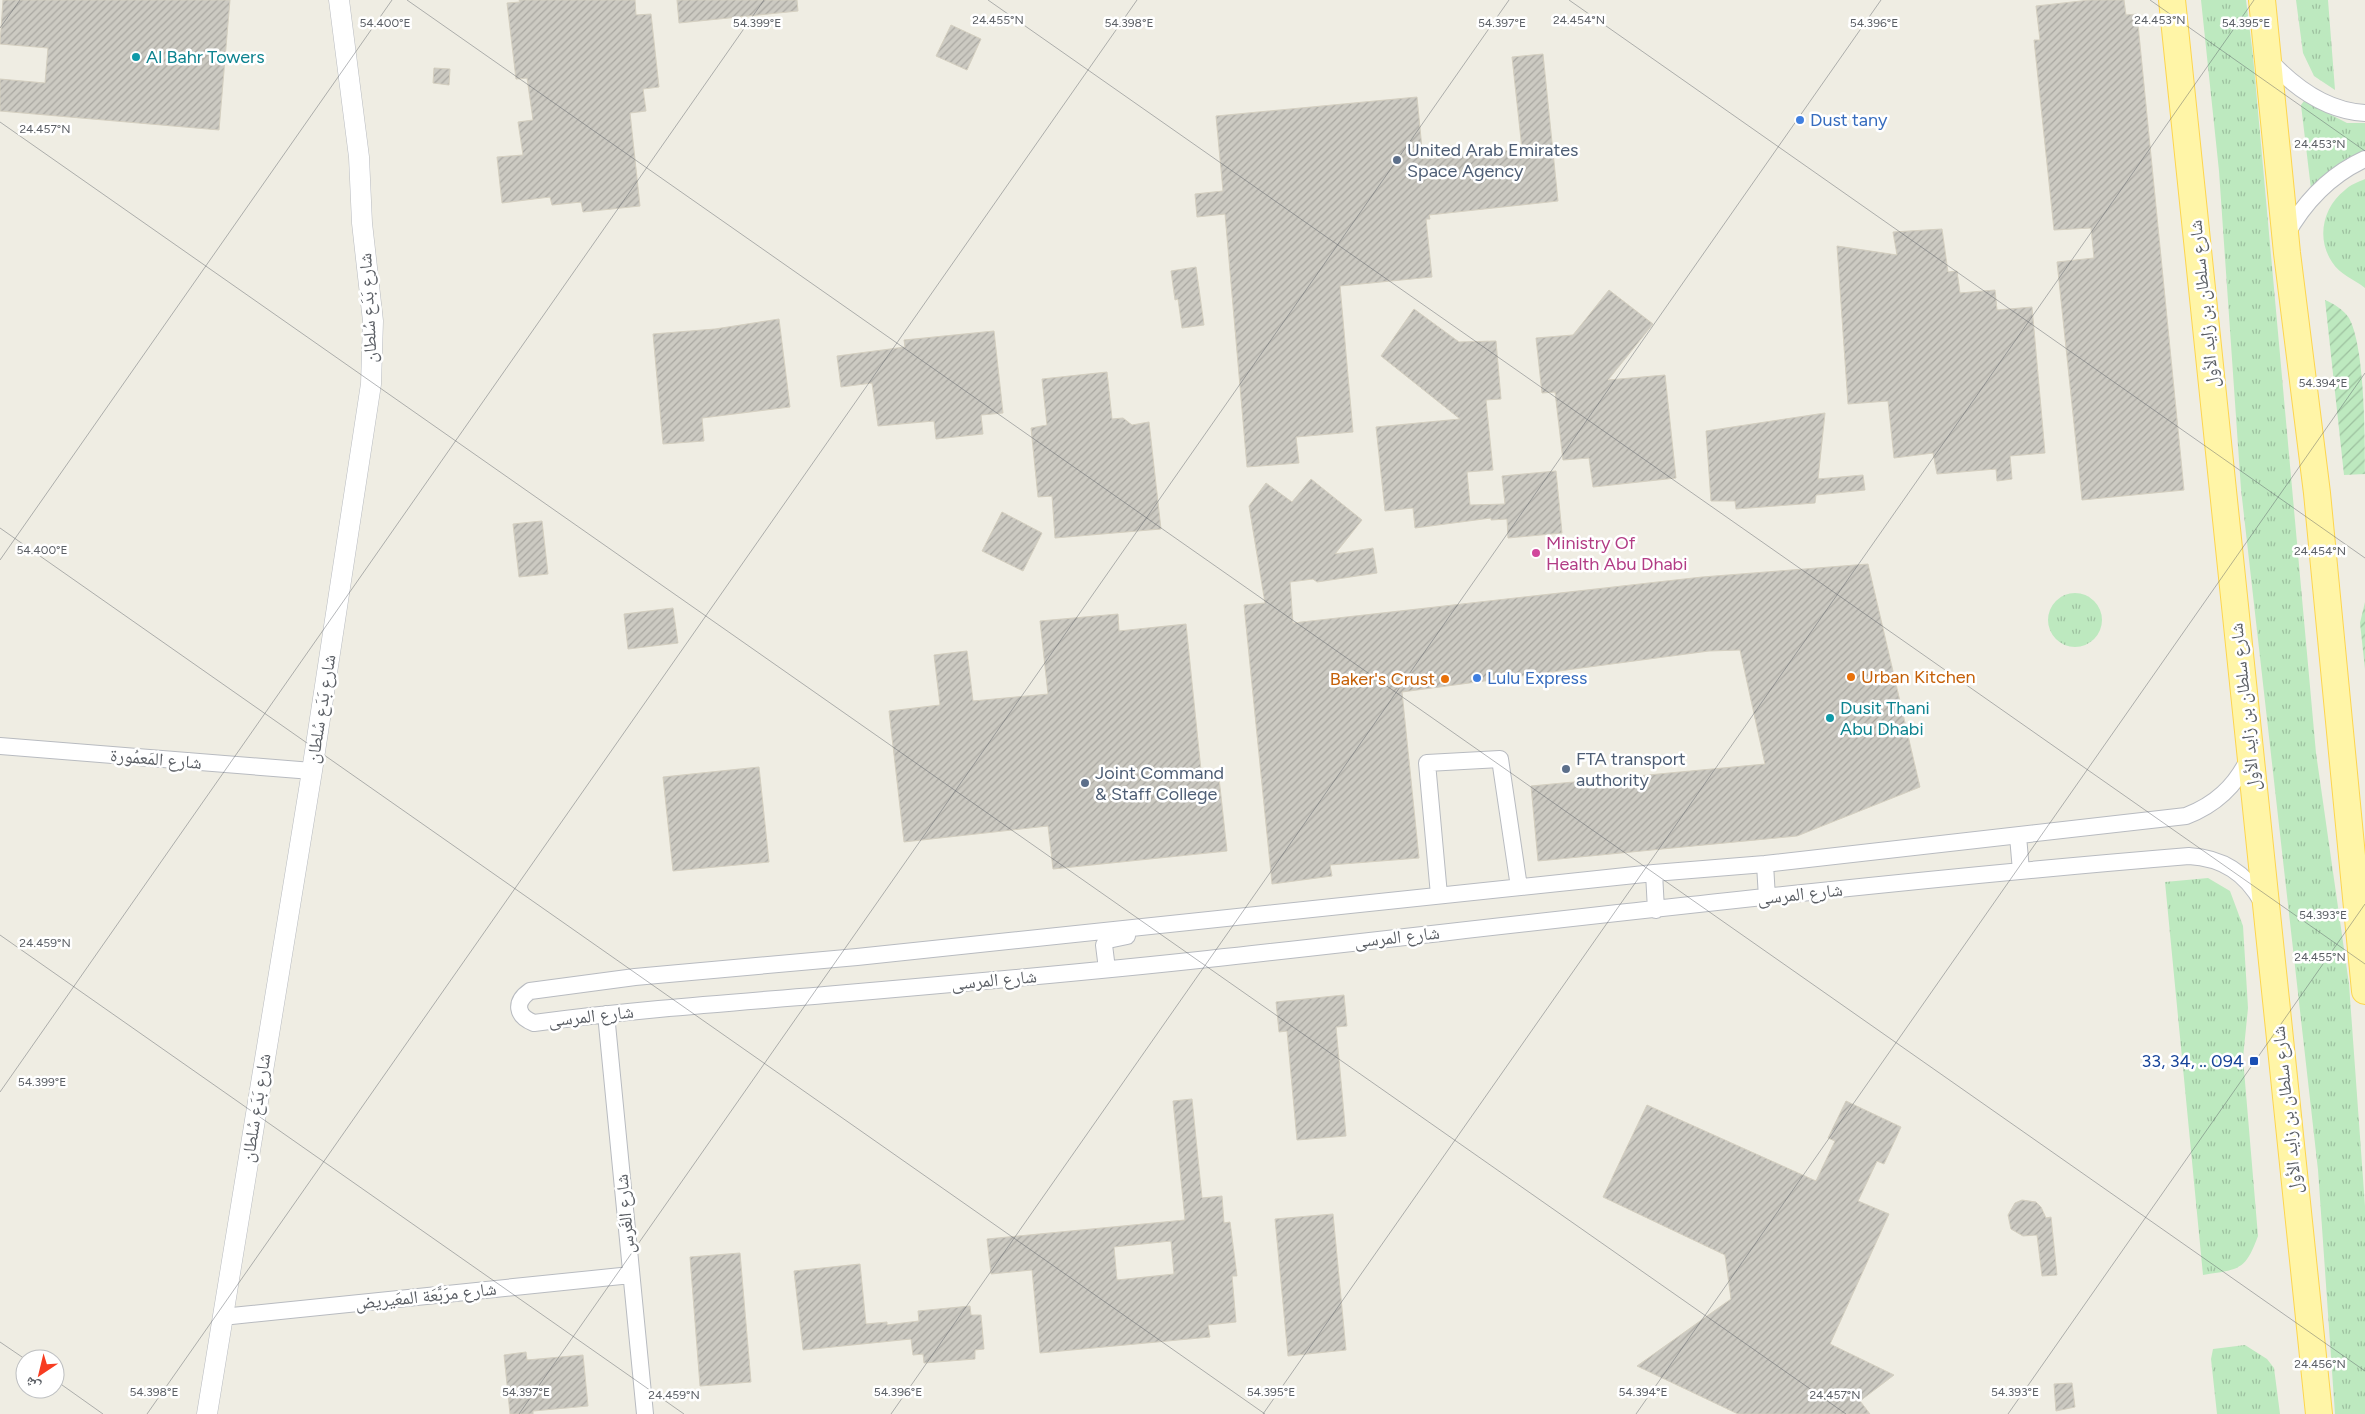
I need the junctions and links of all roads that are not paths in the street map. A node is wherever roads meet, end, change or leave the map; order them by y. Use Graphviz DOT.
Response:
graph roads {
  1 [pos="339,0"];
  2 [pos="2172,0"];
  3 [pos="2262,0"];
  4 [pos="2268,60"];
  5 [pos="2365,113"];
  6 [pos="2365,159"];
  7 [pos="2286,234"];
  8 [pos="0,746"];
  9 [pos="2250,756"];
  10 [pos="312,771"];
  11 [pos="2018,836"];
  12 [pos="1765,864"];
  13 [pos="2021,871"];
  14 [pos="1654,873"];
  15 [pos="1519,887"];
  16 [pos="1439,895"];
  17 [pos="1767,898"];
  18 [pos="1656,910"];
  19 [pos="2267,911"];
  20 [pos="1197,920"];
  21 [pos="1107,969"];
  22 [pos="2365,991"];
  23 [pos="606,1014"];
  24 [pos="631,1275"];
  25 [pos="222,1317"];
  26 [pos="207,1414"];
  27 [pos="644,1414"];
  28 [pos="2318,1414"];
  1 -- 10 [label="street, شارع بَدَع سُلطان"];
  2 -- 9 [label="main road, شارع سلطان بن زايد الأول"];
  3 -- 4 [label="main road"];
  4 -- 5 [label="street"];
  4 -- 7 [label="main road"];
  6 -- 7 [label="street"];
  7 -- 22 [label="main road"];
  8 -- 10 [label="street, شارع المَعمُورة"];
  9 -- 11 [label="street, شارع المرسى"];
  9 -- 19 [label="main road, شارع سلطان بن زايد الأول"];
  10 -- 25 [label="street, شارع بَدَع سُلطان"];
  11 -- 12 [label="street, شارع المرسى"];
  11 -- 13 [label="street"];
  12 -- 14 [label="street, شارع المرسى"];
  12 -- 17 [label="street"];
  13 -- 17 [label="street, شارع المرسى"];
  13 -- 19 [label="street, شارع المرسى"];
  14 -- 15 [label="street, شارع المرسى"];
  14 -- 18 [label="street"];
  15 -- 16 [label="street, شارع المرسى"];
  15 -- 16 [label="street"];
  16 -- 20 [label="street, شارع المرسى"];
  17 -- 18 [label="street, شارع المرسى"];
  18 -- 21 [label="street, شارع المرسى"];
  19 -- 28 [label="main road, شارع سلطان بن زايد الأول"];
  20 -- 21 [label="street"];
  20 -- 23 [label="street, شارع المرسى"];
  21 -- 23 [label="street, شارع المرسى"];
  23 -- 24 [label="street, شارع الغَرس"];
  24 -- 25 [label="street, شارع مرَبَّعَة المعَيريض"];
  24 -- 27 [label="street, شارع الغَرس"];
  25 -- 26 [label="street, شارع بَدَع سُلطان"];
}
